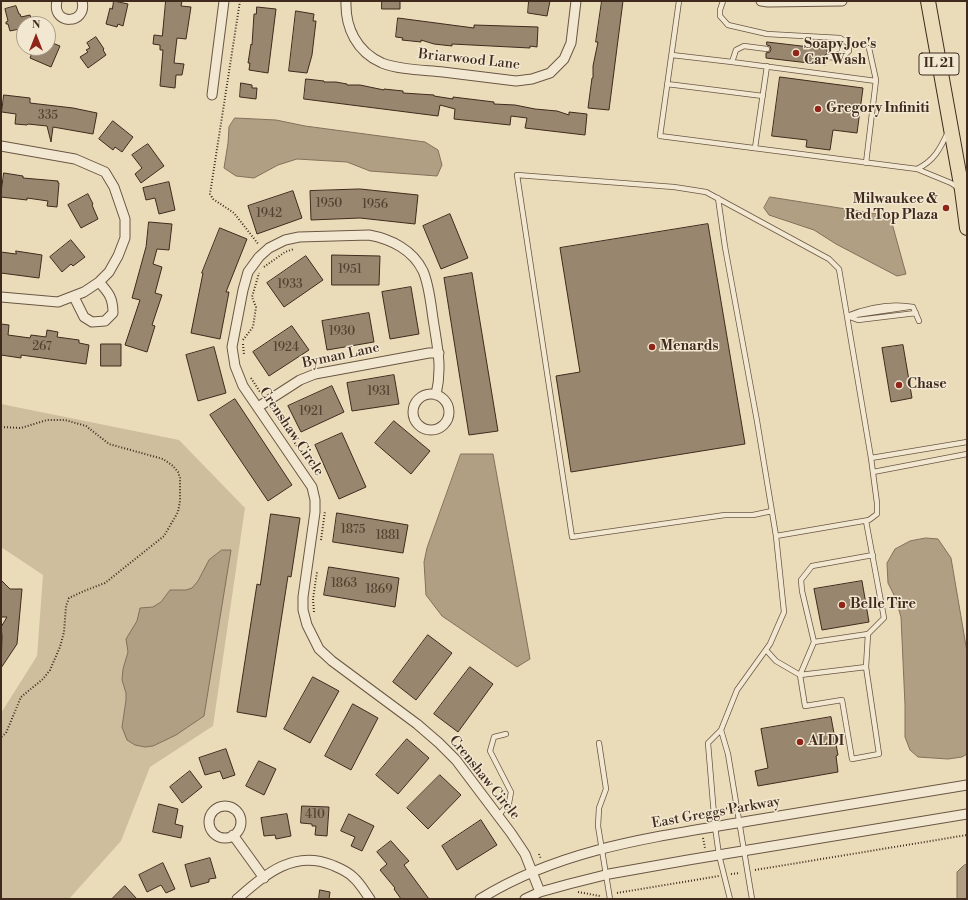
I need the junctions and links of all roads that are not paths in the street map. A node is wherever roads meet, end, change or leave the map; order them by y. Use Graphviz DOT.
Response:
graph roads {
  1 [pos="57,1"];
  2 [pos="82,1"];
  3 [pos="224,1"];
  4 [pos="346,1"];
  5 [pos="576,1"];
  6 [pos="679,1"];
  7 [pos="722,1"];
  8 [pos="766,1"];
  9 [pos="842,1"];
  10 [pos="928,1"];
  11 [pos="869,48"];
  12 [pos="767,49"];
  13 [pos="672,55"];
  14 [pos="827,56"];
  15 [pos="732,62"];
  16 [pos="767,66"];
  17 [pos="876,81"];
  18 [pos="668,84"];
  19 [pos="212,94"];
  20 [pos="762,96"];
  21 [pos="950,128"];
  22 [pos="1,146"];
  23 [pos="755,148"];
  24 [pos="866,163"];
  25 [pos="916,169"];
  26 [pos="964,192"];
  27 [pos="718,198"];
  28 [pos="967,228"];
  29 [pos="99,282"];
  30 [pos="1,297"];
  31 [pos="74,297"];
  32 [pos="916,313"];
  33 [pos="847,316"];
  34 [pos="919,321"];
  35 [pos="438,353"];
  36 [pos="436,395"];
  37 [pos="258,407"];
  38 [pos="967,442"];
  39 [pos="967,454"];
  40 [pos="871,458"];
  41 [pos="873,472"];
  42 [pos="772,511"];
  43 [pos="866,521"];
  44 [pos="776,536"];
  45 [pos="873,555"];
  46 [pos="868,634"];
  47 [pos="814,642"];
  48 [pos="766,650"];
  49 [pos="866,667"];
  50 [pos="800,675"];
  51 [pos="720,730"];
  52 [pos="506,734"];
  53 [pos="599,743"];
  54 [pos="967,785"];
  55 [pos="967,814"];
  56 [pos="498,816"];
  57 [pos="740,823"];
  58 [pos="715,827"];
  59 [pos="233,835"];
  60 [pos="602,848"];
  61 [pos="744,851"];
  62 [pos="719,855"];
  63 [pos="532,871"];
  64 [pos="606,875"];
  65 [pos="264,878"];
  66 [pos="540,892"];
  67 [pos="237,899"];
  68 [pos="370,899"];
  69 [pos="480,899"];
  70 [pos="525,899"];
  71 [pos="610,899"];
  72 [pos="730,899"];
  73 [pos="752,899"];
  1 -- 2 [label="street"];
  3 -- 19 [label="street"];
  4 -- 5 [label="street, Briarwood Lane"];
  6 -- 13 [label="lane"];
  7 -- 14 [label="lane"];
  8 -- 9 [label="street"];
  10 -- 21 [label="main road, IL 21"];
  11 -- 17 [label="lane"];
  12 -- 15 [label="lane"];
  13 -- 15 [label="lane"];
  13 -- 18 [label="lane"];
  15 -- 16 [label="lane"];
  16 -- 17 [label="lane"];
  16 -- 20 [label="lane"];
  17 -- 24 [label="lane"];
  18 -- 20 [label="lane"];
  18 -- 23 [label="lane"];
  20 -- 23 [label="lane"];
  21 -- 25 [label="lane"];
  21 -- 26 [label="main road, IL 21"];
  22 -- 29 [label="street"];
  23 -- 24 [label="lane"];
  24 -- 25 [label="lane"];
  25 -- 26 [label="lane"];
  26 -- 28 [label="main road, IL 21"];
  27 -- 33 [label="lane"];
  27 -- 42 [label="lane"];
  27 -- 42 [label="lane"];
  29 -- 31 [label="street"];
  29 -- 31 [label="street"];
  30 -- 31 [label="street"];
  32 -- 33 [label="lane"];
  32 -- 33 [label="lane"];
  32 -- 34 [label="lane"];
  33 -- 40 [label="lane"];
  35 -- 36 [label="street, Crenshaw Circle"];
  35 -- 37 [label="street, Byman Lane"];
  35 -- 37 [label="street, Crenshaw Circle"];
  37 -- 56 [label="street, Crenshaw Circle"];
  38 -- 40 [label="lane"];
  39 -- 41 [label="lane"];
  40 -- 41 [label="lane"];
  41 -- 43 [label="lane"];
  42 -- 44 [label="lane"];
  43 -- 44 [label="lane"];
  43 -- 45 [label="lane"];
  44 -- 48 [label="lane"];
  45 -- 46 [label="lane"];
  45 -- 47 [label="lane"];
  46 -- 47 [label="lane"];
  46 -- 49 [label="lane"];
  47 -- 50 [label="lane"];
  48 -- 50 [label="lane"];
  48 -- 51 [label="lane"];
  49 -- 50 [label="lane"];
  49 -- 50 [label="lane"];
  51 -- 57 [label="lane"];
  51 -- 58 [label="lane"];
  52 -- 56 [label="lane"];
  53 -- 60 [label="lane"];
  54 -- 57 [label="street, East Greggs Parkway"];
  55 -- 61 [label="street"];
  56 -- 63 [label="street, Crenshaw Circle"];
  57 -- 58 [label="street, East Greggs Parkway"];
  57 -- 61 [label="lane"];
  58 -- 60 [label="street, East Greggs Parkway"];
  58 -- 62 [label="lane"];
  59 -- 65 [label="street"];
  60 -- 63 [label="street, East Greggs Parkway"];
  60 -- 64 [label="lane"];
  61 -- 62 [label="street"];
  61 -- 73 [label="lane"];
  62 -- 64 [label="street"];
  62 -- 72 [label="lane"];
  63 -- 66 [label="street, Crenshaw Circle"];
  63 -- 69 [label="street, East Greggs Parkway"];
  64 -- 66 [label="street"];
  64 -- 71 [label="lane"];
  65 -- 67 [label="street"];
  65 -- 68 [label="street"];
  66 -- 70 [label="street"];
}
